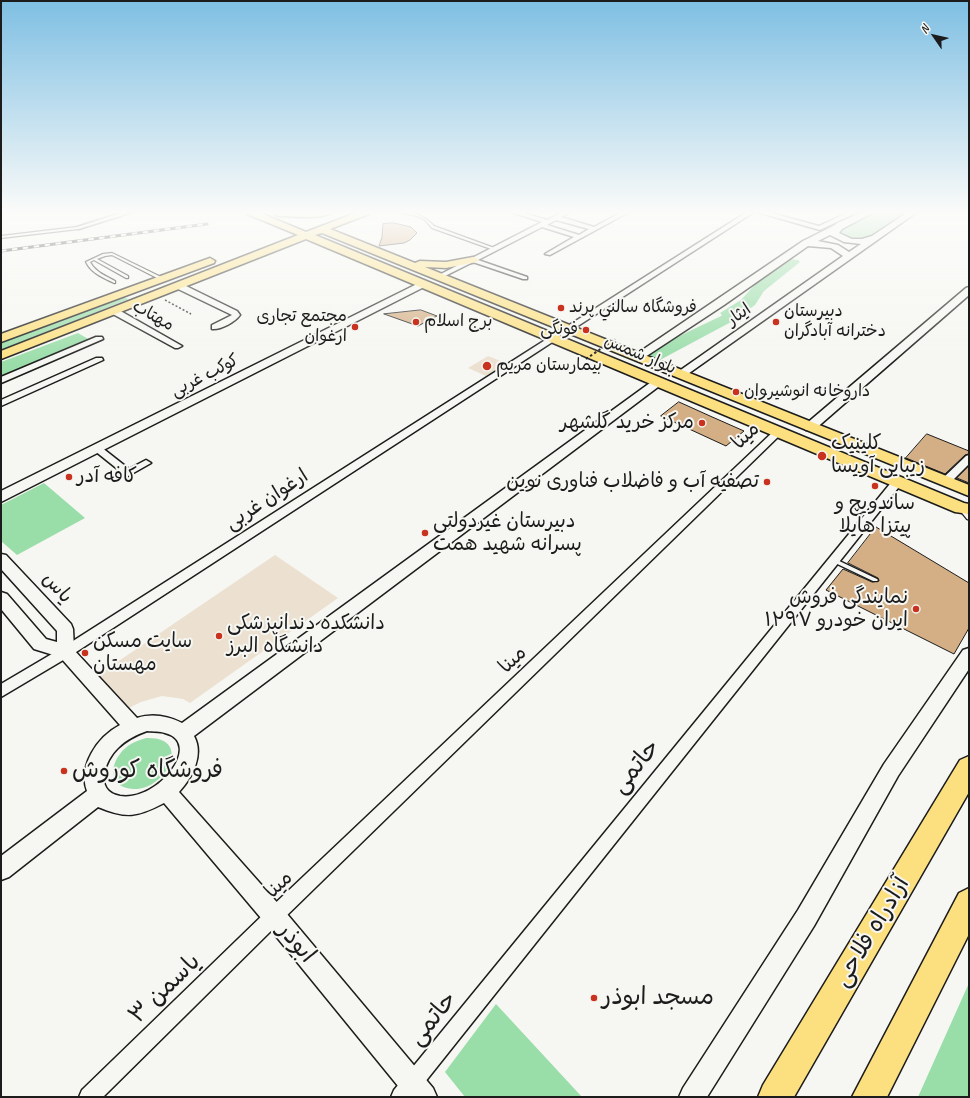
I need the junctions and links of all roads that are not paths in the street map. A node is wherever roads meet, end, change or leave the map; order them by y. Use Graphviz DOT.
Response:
graph roads {
  1 [pos="88,263"];
  2 [pos="102,263"];
  3 [pos="130,263"];
  4 [pos="204,263"];
  5 [pos="231,263"];
  6 [pos="378,263"];
  7 [pos="405,263"];
  8 [pos="418,263"];
  9 [pos="456,263"];
  10 [pos="467,263"];
  11 [pos="482,263"];
  12 [pos="670,263"];
  13 [pos="777,263"];
  14 [pos="840,263"];
  15 [pos="127,277"];
  16 [pos="439,277"];
  17 [pos="525,278"];
  18 [pos="162,279"];
  19 [pos="114,282"];
  20 [pos="150,283"];
  21 [pos="423,284"];
  22 [pos="179,286"];
  23 [pos="969,290"];
  24 [pos="161,293"];
  25 [pos="120,294"];
  26 [pos="969,300"];
  27 [pos="133,304"];
  28 [pos="114,311"];
  29 [pos="214,327"];
  30 [pos="567,329"];
  31 [pos="1,338"];
  32 [pos="99,339"];
  33 [pos="553,339"];
  34 [pos="178,346"];
  35 [pos="1,355"];
  36 [pos="638,357"];
  37 [pos="99,360"];
  38 [pos="681,374"];
  39 [pos="1,380"];
  40 [pos="658,382"];
  41 [pos="1,403"];
  42 [pos="820,425"];
  43 [pos="778,432"];
  44 [pos="98,449"];
  45 [pos="969,458"];
  46 [pos="146,464"];
  47 [pos="898,481"];
  48 [pos="946,481"];
  49 [pos="969,491"];
  50 [pos="1,497"];
  51 [pos="967,512"];
  52 [pos="1,559"];
  53 [pos="833,560"];
  54 [pos="875,580"];
  55 [pos="1,598"];
  56 [pos="66,652"];
  57 [pos="969,655"];
  58 [pos="1,691"];
  59 [pos="133,728"];
  60 [pos="183,732"];
  61 [pos="969,768"];
  62 [pos="166,792"];
  63 [pos="99,794"];
  64 [pos="1,869"];
  65 [pos="969,903"];
  66 [pos="274,916"];
  67 [pos="412,1092"];
  68 [pos="89,1097"];
  69 [pos="692,1097"];
  70 [pos="775,1097"];
  71 [pos="869,1097"];
  1 -- 19 [label="lane"];
  2 -- 15 [label="lane"];
  3 -- 18 [label="lane"];
  4 -- 18 [label="main road"];
  5 -- 22 [label="main road"];
  6 -- 21 [label="main road, بلوار شمس"];
  7 -- 16 [label="main road, بلوار شمس"];
  8 -- 9 [label="main road"];
  10 -- 16 [label="street"];
  11 -- 17 [label="street"];
  12 -- 30 [label="street"];
  13 -- 36 [label="street, ایثار"];
  14 -- 38 [label="street, ایثار"];
  16 -- 30 [label="main road, بلوار شمس"];
  18 -- 20 [label="main road"];
  20 -- 24 [label="main road"];
  20 -- 25 [label="main road"];
  21 -- 33 [label="main road, بلوار شمس"];
  21 -- 44 [label="street, کوکب غربی"];
  22 -- 24 [label="main road"];
  22 -- 29 [label="street"];
  23 -- 42 [label="street"];
  24 -- 27 [label="main road"];
  25 -- 27 [label="main road"];
  25 -- 31 [label="main road"];
  26 -- 42 [label="street"];
  27 -- 28 [label="main road"];
  28 -- 34 [label="street, مهتاب"];
  28 -- 35 [label="main road"];
  30 -- 36 [label="main road, بلوار شمس"];
  32 -- 39 [label="street"];
  33 -- 40 [label="main road, بلوار شمس"];
  33 -- 56 [label="street, ارغوان غربی"];
  36 -- 38 [label="main road, بلوار شمس"];
  37 -- 41 [label="street"];
  38 -- 42 [label="main road, بلوار شمس"];
  40 -- 43 [label="main road, بلوار شمس"];
  40 -- 60 [label="street"];
  42 -- 48 [label="main road, بلوار شمس"];
  43 -- 47 [label="main road, بلوار شمس"];
  43 -- 66 [label="street, مینا"];
  44 -- 46 [label="street"];
  44 -- 50 [label="street, کوکب غربی"];
  45 -- 48 [label="street"];
  47 -- 51 [label="main road, بلوار شمس"];
  47 -- 53 [label="street, حاتمی"];
  48 -- 49 [label="main road, بلوار شمس"];
  52 -- 56 [label="street, یاس"];
  53 -- 54 [label="lane"];
  53 -- 67 [label="street, حاتمی"];
  55 -- 56 [label="street"];
  56 -- 58 [label="street, ارغوان غربی"];
  56 -- 59 [label="street"];
  57 -- 69 [label="street"];
  59 -- 60 [label="street"];
  59 -- 63 [label="street"];
  60 -- 62 [label="street"];
  61 -- 70 [label="highway, آزادراه فلاحی"];
  62 -- 63 [label="street"];
  62 -- 66 [label="street, ابوذر"];
  63 -- 64 [label="street"];
  65 -- 71 [label="highway"];
  66 -- 67 [label="street, ابوذر"];
  66 -- 68 [label="street, یاسمن ۳"];
}
